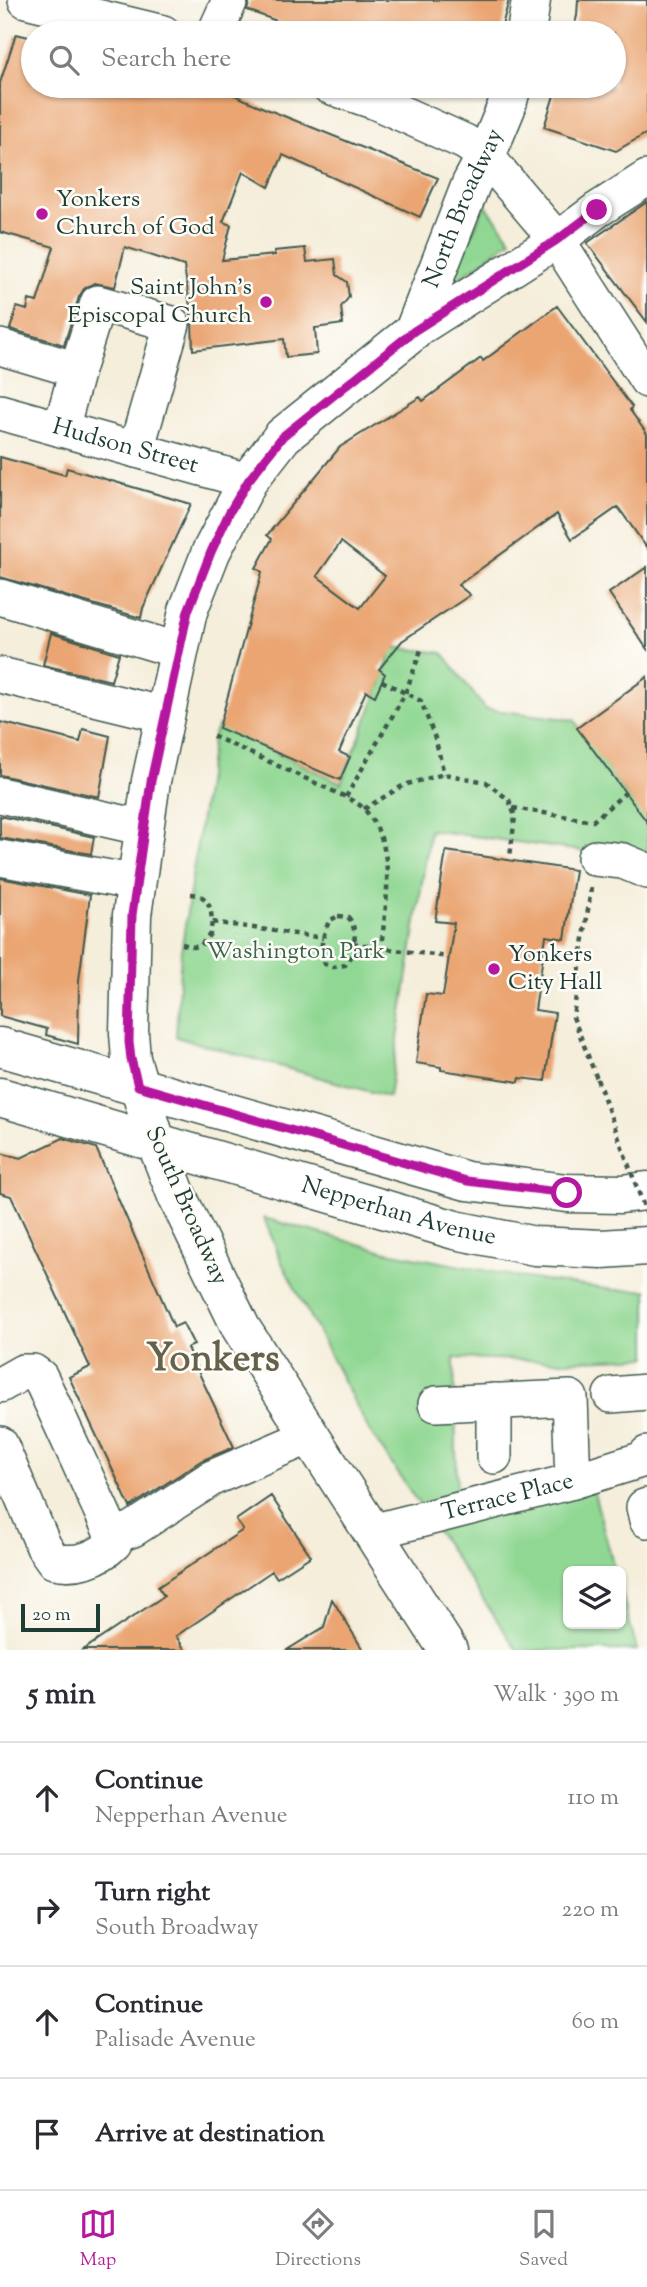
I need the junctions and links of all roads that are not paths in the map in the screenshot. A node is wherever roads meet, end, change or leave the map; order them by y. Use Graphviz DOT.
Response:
graph roads {
  1 [pos="26,0"];
  2 [pos="230,0"];
  3 [pos="531,0"];
  4 [pos="113,21"];
  5 [pos="220,21"];
  6 [pos="528,21"];
  7 [pos="364,98"];
  8 [pos="509,98"];
  9 [pos="486,156"];
  10 [pos="647,178"];
  11 [pos="557,240"];
  12 [pos="414,331"];
  13 [pos="0,347"];
  14 [pos="76,370"];
  15 [pos="647,380"];
  16 [pos="0,412"];
  17 [pos="61,429"];
  18 [pos="136,450"];
  19 [pos="248,481"];
  20 [pos="0,597"];
  21 [pos="180,651"];
  22 [pos="0,675"];
  23 [pos="165,715"];
  24 [pos="0,794"];
  25 [pos="144,828"];
  26 [pos="0,858"];
  27 [pos="595,858"];
  28 [pos="647,871"];
  29 [pos="137,883"];
  30 [pos="0,1047"];
  31 [pos="138,1086"];
  32 [pos="0,1097"];
  33 [pos="156,1142"];
  34 [pos="647,1191"];
  35 [pos="647,1246"];
  36 [pos="0,1385"];
  37 [pos="647,1392"];
  38 [pos="594,1396"];
  39 [pos="494,1401"];
  40 [pos="436,1404"];
  41 [pos="310,1436"];
  42 [pos="0,1444"];
  43 [pos="494,1456"];
  44 [pos="646,1458"];
  45 [pos="573,1481"];
  46 [pos="647,1506"];
  47 [pos="647,1520"];
  48 [pos="109,1530"];
  49 [pos="372,1532"];
  50 [pos="448,1650"];
  1 -- 4 [label="street"];
  2 -- 5 [label="street"];
  3 -- 6 [label="main road"];
  7 -- 9 [label="street"];
  8 -- 9 [label="main road, North Broadway"];
  9 -- 11 [label="street"];
  9 -- 12 [label="main road, North Broadway"];
  10 -- 11 [label="street"];
  11 -- 12 [label="street"];
  11 -- 15 [label="street"];
  12 -- 19 [label="main road, South Broadway"];
  13 -- 14 [label="street"];
  14 -- 17 [label="street"];
  14 -- 18 [label="street"];
  16 -- 17 [label="street, Hudson Street"];
  17 -- 18 [label="street, Hudson Street"];
  18 -- 19 [label="street, Hudson Street"];
  19 -- 21 [label="main road, South Broadway"];
  20 -- 21 [label="street"];
  21 -- 23 [label="main road, South Broadway"];
  22 -- 23 [label="street"];
  23 -- 25 [label="main road, South Broadway"];
  24 -- 25 [label="street"];
  25 -- 29 [label="main road, South Broadway"];
  26 -- 29 [label="street"];
  27 -- 28 [label="street"];
  29 -- 31 [label="main road, South Broadway"];
  30 -- 31 [label="main road, Nepperhan Avenue"];
  31 -- 33 [label="main road, South Broadway"];
  31 -- 34 [label="main road, Nepperhan Avenue"];
  32 -- 33 [label="main road, Nepperhan Avenue"];
  33 -- 35 [label="main road, Nepperhan Avenue"];
  33 -- 41 [label="main road, South Broadway"];
  36 -- 48 [label="street"];
  37 -- 38 [label="street"];
  38 -- 39 [label="street"];
  38 -- 45 [label="street"];
  39 -- 40 [label="street"];
  39 -- 43 [label="street"];
  41 -- 48 [label="street"];
  41 -- 49 [label="main road, South Broadway"];
  42 -- 48 [label="street"];
  44 -- 45 [label="street, Terrace Place"];
  45 -- 49 [label="street, Terrace Place"];
  46 -- 47 [label="street"];
  49 -- 50 [label="main road, South Broadway"];
}
